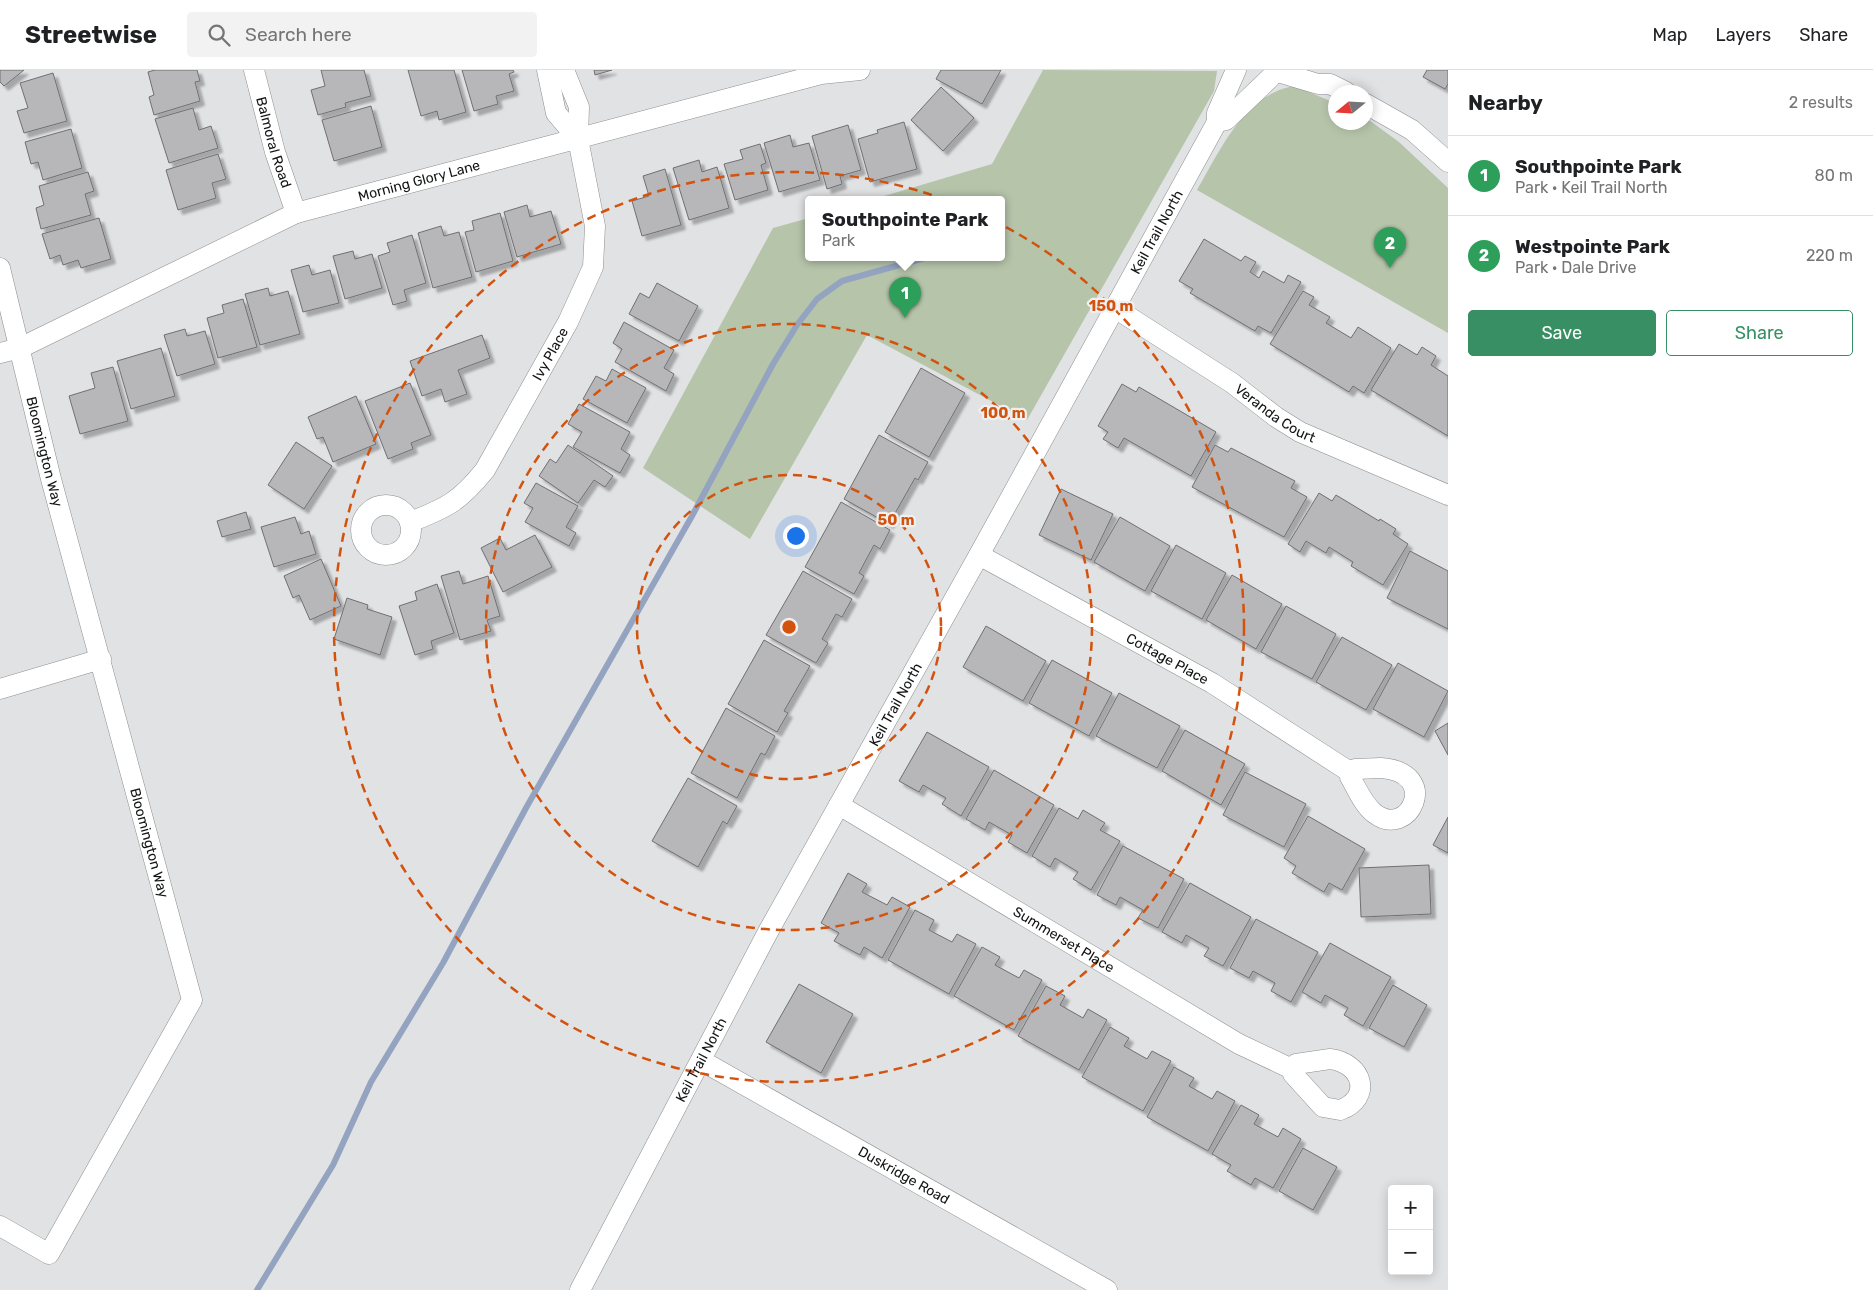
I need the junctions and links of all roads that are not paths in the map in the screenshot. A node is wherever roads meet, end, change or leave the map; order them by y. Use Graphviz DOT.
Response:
graph roads {
  1 [pos="254,70"];
  2 [pos="547,70"];
  3 [pos="564,70"];
  4 [pos="860,70"];
  5 [pos="1236,70"];
  6 [pos="1278,74"];
  7 [pos="1333,82"];
  8 [pos="1373,108"];
  9 [pos="1216,122"];
  10 [pos="578,139"];
  11 [pos="1448,162"];
  12 [pos="296,213"];
  13 [pos="0,268"];
  14 [pos="1116,308"];
  15 [pos="20,348"];
  16 [pos="0,353"];
  17 [pos="1448,495"];
  18 [pos="410,522"];
  19 [pos="979,556"];
  20 [pos="101,658"];
  21 [pos="0,689"];
  22 [pos="1350,772"];
  23 [pos="840,804"];
  24 [pos="702,1061"];
  25 [pos="1292,1068"];
  26 [pos="0,1226"];
  27 [pos="580,1290"];
  28 [pos="1108,1290"];
  1 -- 12 [label="street, Balmoral Road"];
  2 -- 10 [label="street"];
  3 -- 10 [label="street, Ivy Place"];
  4 -- 10 [label="street, Morning Glory Lane"];
  5 -- 6 [label="street"];
  5 -- 9 [label="street, Keil Trail North"];
  6 -- 7 [label="street"];
  6 -- 9 [label="street"];
  8 -- 11 [label="street"];
  9 -- 14 [label="street, Keil Trail North"];
  10 -- 12 [label="street, Morning Glory Lane"];
  10 -- 18 [label="street, Ivy Place"];
  12 -- 15 [label="street, Morning Glory Lane"];
  13 -- 15 [label="street, Bloomington Way"];
  14 -- 17 [label="street, Veranda Court"];
  14 -- 19 [label="street, Keil Trail North"];
  15 -- 16 [label="street, Morning Glory Lane"];
  15 -- 20 [label="street, Bloomington Way"];
  19 -- 22 [label="street, Cottage Place"];
  19 -- 23 [label="street, Keil Trail North"];
  20 -- 21 [label="street"];
  20 -- 26 [label="street, Bloomington Way"];
  23 -- 24 [label="street, Keil Trail North"];
  23 -- 25 [label="street, Summerset Place"];
  24 -- 27 [label="street, Keil Trail North"];
  24 -- 28 [label="street, Duskridge Road"];
}
